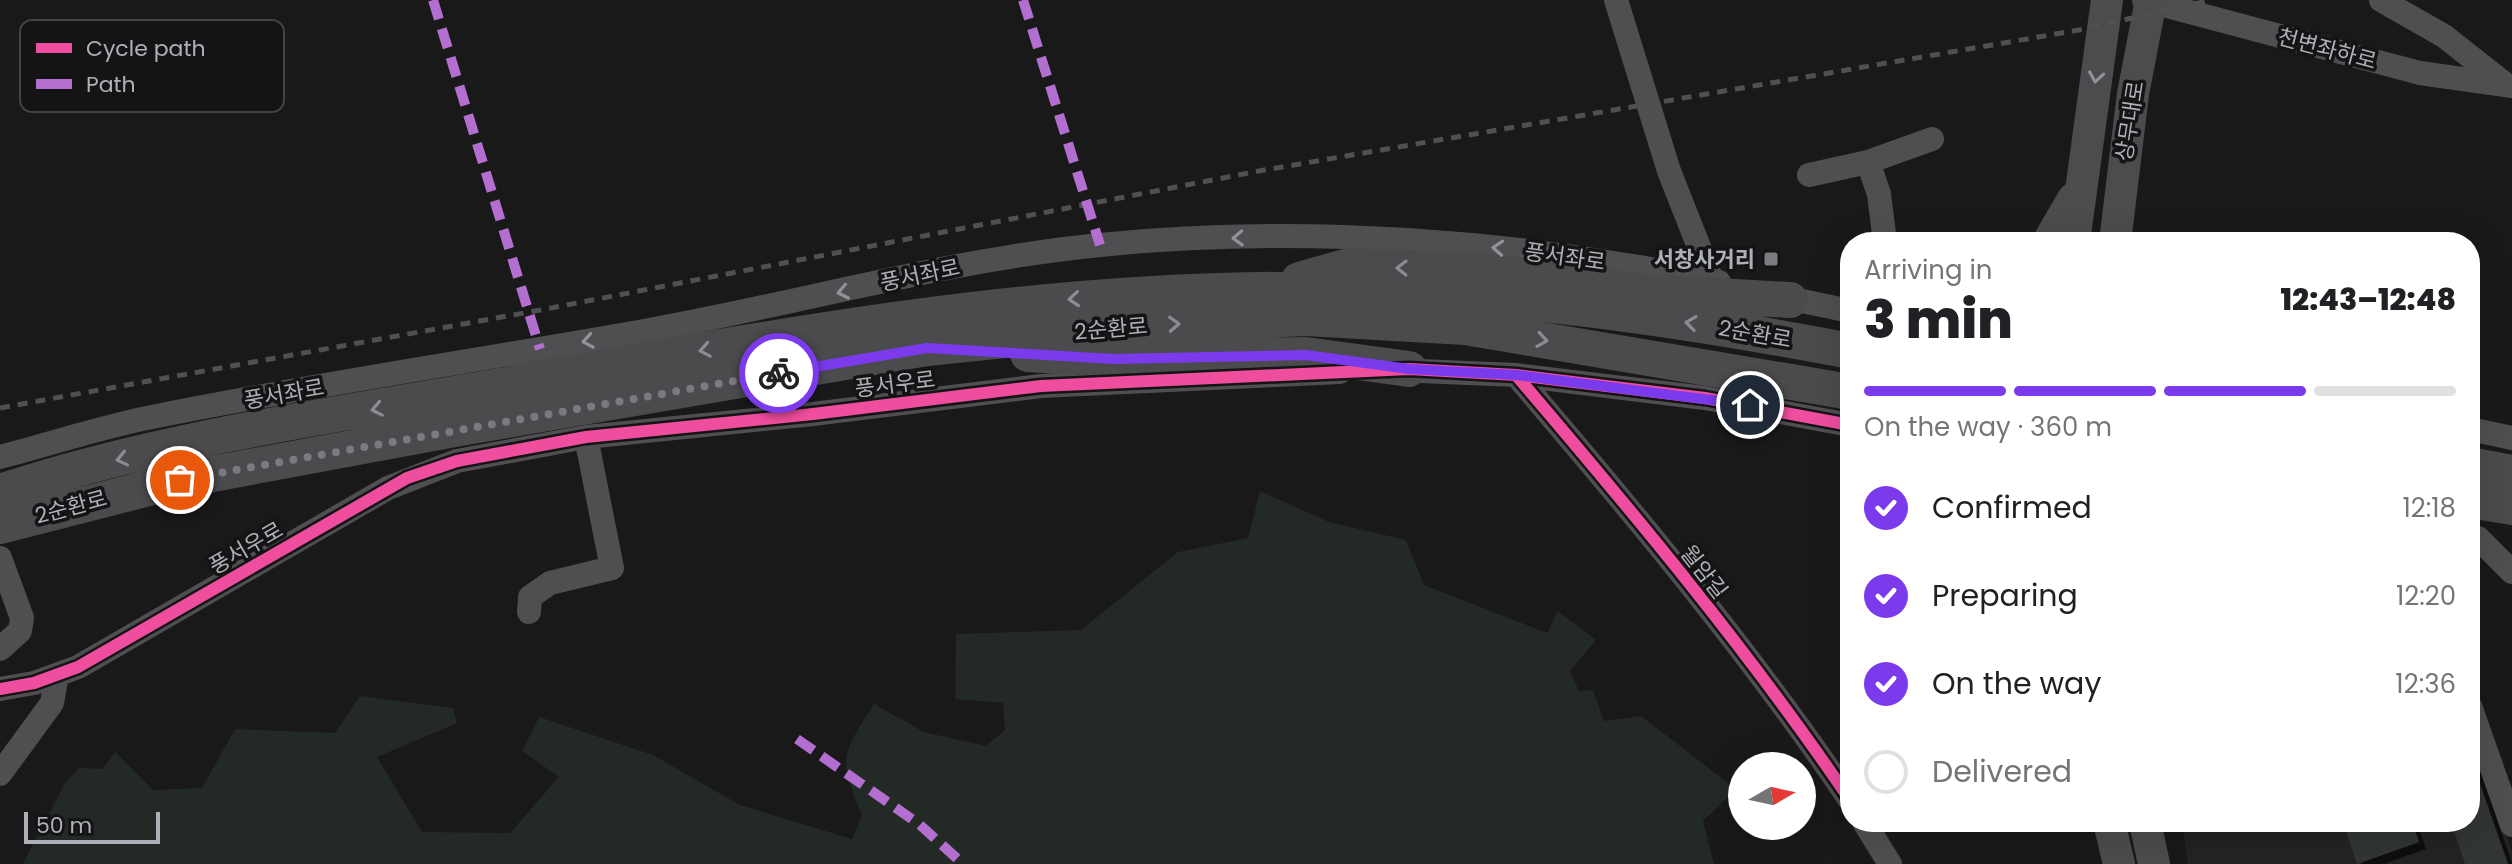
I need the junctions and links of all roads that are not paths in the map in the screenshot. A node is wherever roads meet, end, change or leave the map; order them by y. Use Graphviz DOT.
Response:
graph roads {
  1 [pos="1616,0"];
  2 [pos="2107,0"];
  3 [pos="2381,0"];
  4 [pos="2148,1"];
  5 [pos="2509,86"];
  6 [pos="1932,139"];
  7 [pos="1868,162"];
  8 [pos="1809,175"];
  9 [pos="2079,190"];
  10 [pos="2118,204"];
  11 [pos="1884,232"];
  12 [pos="2054,232"];
  13 [pos="2075,232"];
  14 [pos="2116,232"];
  15 [pos="2125,232"];
  16 [pos="1712,280"];
  17 [pos="1263,290"];
  18 [pos="1790,300"];
  19 [pos="1840,309"];
  20 [pos="927,348"];
  21 [pos="1840,349"];
  22 [pos="1409,369"];
  23 [pos="1516,375"];
  24 [pos="1840,390"];
  25 [pos="457,411"];
  26 [pos="1840,423"];
  27 [pos="2480,431"];
  28 [pos="586,437"];
  29 [pos="2512,438"];
  30 [pos="0,457"];
  31 [pos="2480,467"];
  32 [pos="2512,473"];
  33 [pos="0,492"];
  34 [pos="2480,502"];
  35 [pos="2512,507"];
  36 [pos="0,526"];
  37 [pos="2480,538"];
  38 [pos="2480,543"];
  39 [pos="2512,544"];
  40 [pos="0,558"];
  41 [pos="2512,572"];
  42 [pos="529,612"];
  43 [pos="0,649"];
  44 [pos="57,675"];
  45 [pos="0,689"];
  46 [pos="2480,734"];
  47 [pos="0,774"];
  48 [pos="1840,786"];
  49 [pos="2512,825"];
  50 [pos="1870,832"];
  51 [pos="2111,832"];
  52 [pos="2147,832"];
  53 [pos="1890,864"];
  54 [pos="2119,864"];
  55 [pos="2154,864"];
  1 -- 16 [label="street"];
  2 -- 9 [label="main road, 상무대로, one-way"];
  3 -- 5 [label="street"];
  4 -- 5 [label="street, 천변좌하로"];
  4 -- 10 [label="main road, 상무대로"];
  6 -- 7 [label="street"];
  7 -- 8 [label="street"];
  7 -- 11 [label="street"];
  9 -- 12 [label="main road"];
  9 -- 13 [label="main road, 상무대로"];
  10 -- 14 [label="main road, 상무대로"];
  10 -- 15 [label="main road"];
  16 -- 18 [label="street, 풍서좌로"];
  16 -- 30 [label="street, 풍서좌로, one-way"];
  18 -- 17 [label="highway, one-way"];
  21 -- 17 [label="highway, 2순환로, one-way"];
  17 -- 25 [label="highway, 2순환로, one-way"];
  18 -- 19 [label="street, 풍서좌로"];
  20 -- 22 [label="highway"];
  20 -- 24 [label="highway, 2순환로, one-way"];
  20 -- 25 [label="highway, 2순환로"];
  22 -- 23 [label="street, 풍서우로"];
  22 -- 28 [label="street, 풍서우로"];
  23 -- 26 [label="street, 풍서우로"];
  23 -- 48 [label="street, 월암길"];
  25 -- 33 [label="highway, 2순환로, one-way"];
  25 -- 36 [label="highway, 2순환로"];
  27 -- 29 [label="street"];
  28 -- 42 [label="street"];
  28 -- 44 [label="street, 풍서우로"];
  31 -- 32 [label="highway"];
  34 -- 35 [label="highway"];
  37 -- 39 [label="street"];
  38 -- 41 [label="street"];
  40 -- 43 [label="street"];
  44 -- 45 [label="street, 풍서우로"];
  44 -- 47 [label="street"];
  46 -- 49 [label="street"];
  50 -- 53 [label="street"];
  51 -- 54 [label="main road"];
  52 -- 55 [label="main road"];
}
